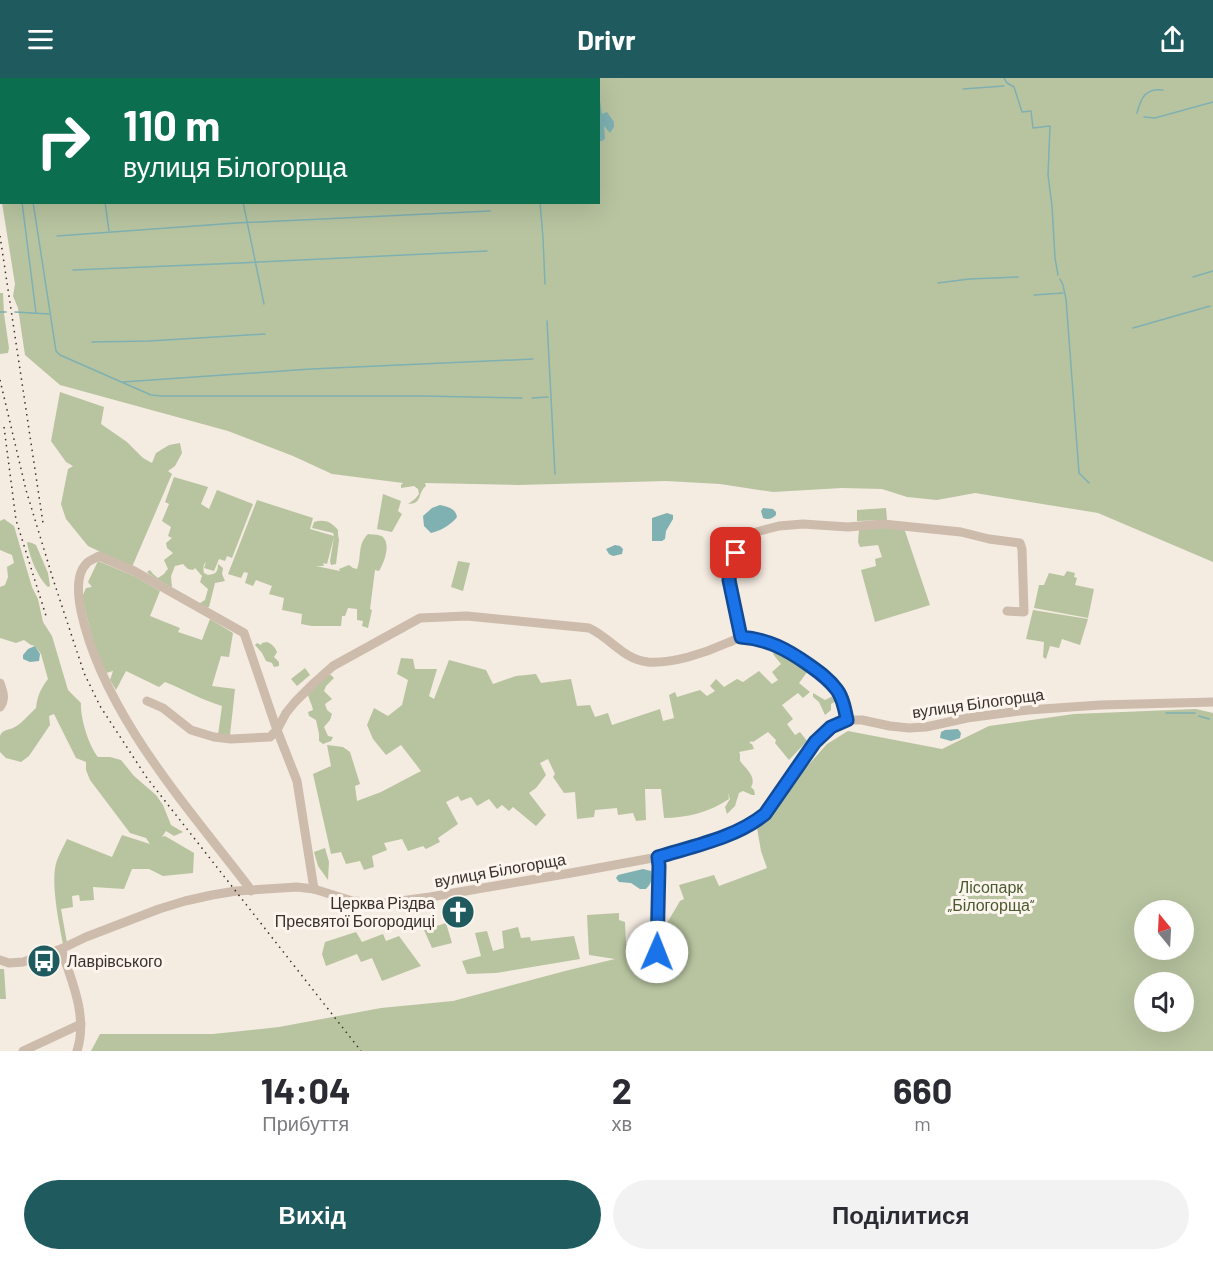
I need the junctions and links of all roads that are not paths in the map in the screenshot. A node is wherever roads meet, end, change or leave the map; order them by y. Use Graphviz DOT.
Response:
graph roads {
  1 [pos="1007,611"];
  2 [pos="741,637"];
  3 [pos="0,683"];
  4 [pos="147,701"];
  5 [pos="1213,702"];
  6 [pos="0,707"];
  7 [pos="847,720"];
  8 [pos="277,730"];
  9 [pos="658,857"];
  10 [pos="314,889"];
  11 [pos="251,891"];
  12 [pos="61,949"];
  13 [pos="0,960"];
  14 [pos="657,966"];
  15 [pos="81,1024"];
  16 [pos="22,1051"];
  17 [pos="77,1051"];
  1 -- 2 [label="street"];
  2 -- 7 [label="street"];
  2 -- 8 [label="street"];
  3 -- 6 [label="street"];
  4 -- 8 [label="street"];
  5 -- 7 [label="street, вулиця Білогорща"];
  7 -- 9 [label="street, вулиця Білогорща"];
  8 -- 10 [label="street"];
  8 -- 11 [label="street"];
  9 -- 10 [label="street, вулиця Білогорща"];
  9 -- 14 [label="street"];
  10 -- 11 [label="street, вулиця Білогорща"];
  11 -- 12 [label="street, вулиця Білогорща"];
  12 -- 13 [label="street, вулиця Білогорща"];
  12 -- 15 [label="street"];
  15 -- 16 [label="street"];
  15 -- 17 [label="street"];
}
